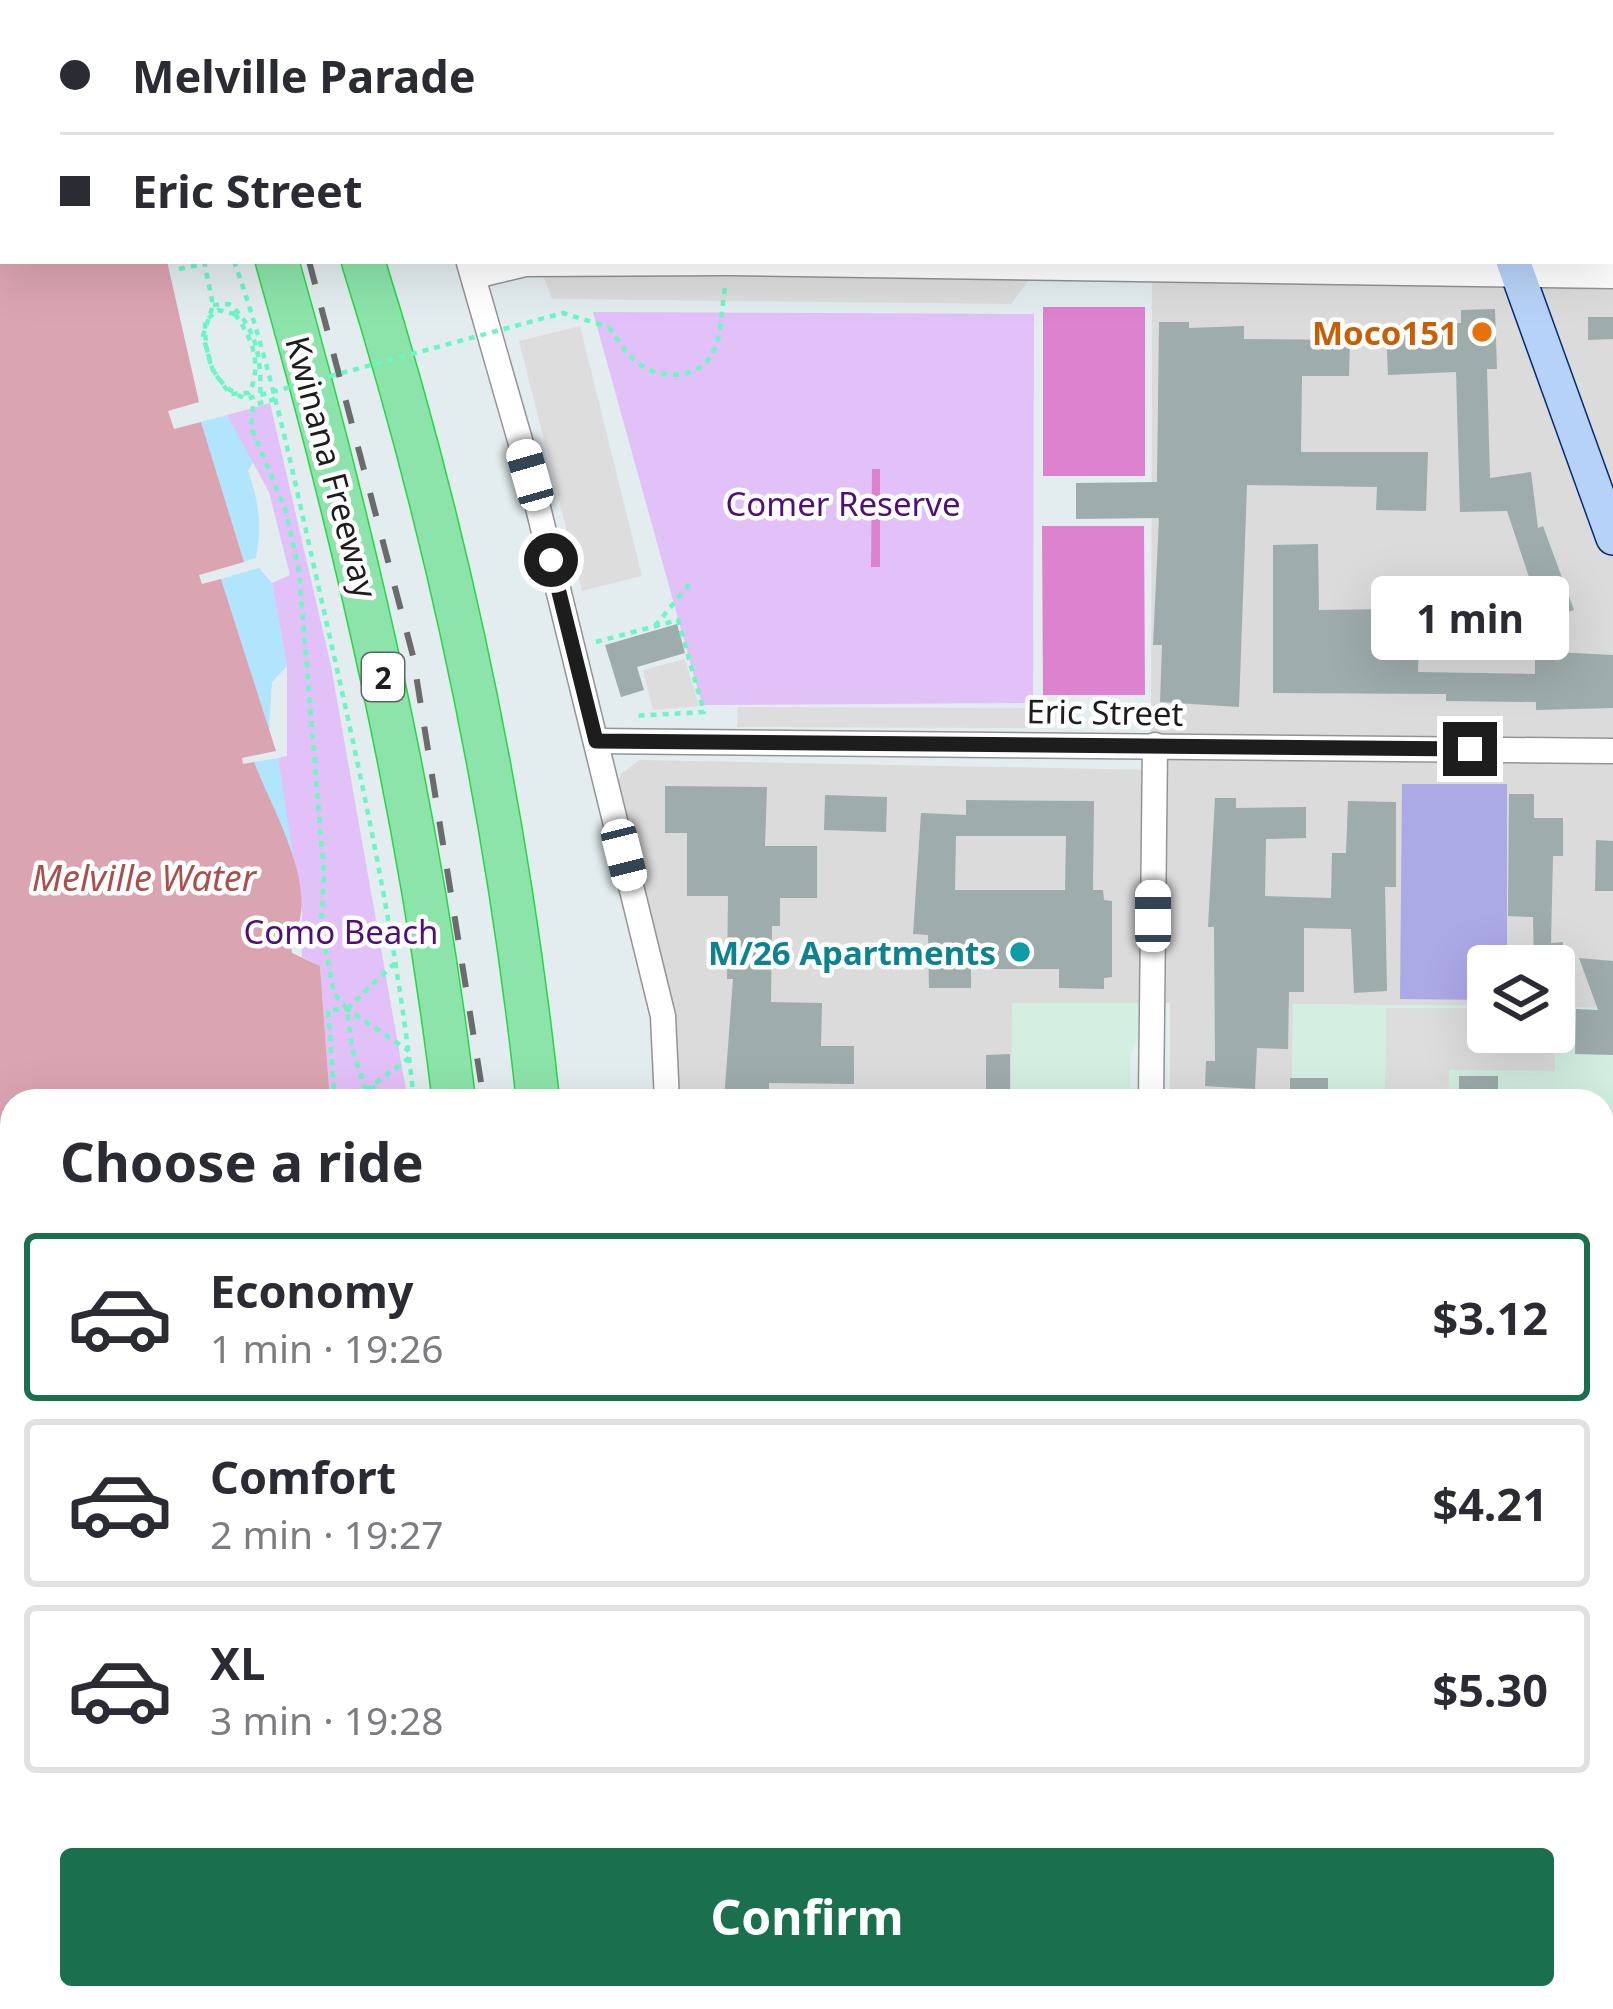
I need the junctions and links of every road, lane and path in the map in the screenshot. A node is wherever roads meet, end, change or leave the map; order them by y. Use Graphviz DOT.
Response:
graph roads {
  1 [pos="197,264"];
  2 [pos="204,264"];
  3 [pos="235,264"];
  4 [pos="278,264"];
  5 [pos="364,264"];
  6 [pos="526,264"];
  7 [pos="730,264"];
  8 [pos="887,264"];
  9 [pos="472,268"];
  10 [pos="1515,268"];
  11 [pos="178,269"];
  12 [pos="1613,276"];
  13 [pos="213,305"];
  14 [pos="209,318"];
  15 [pos="209,318"];
  16 [pos="235,394"];
  17 [pos="235,394"];
  18 [pos="275,399"];
  19 [pos="260,400"];
  20 [pos="251,427"];
  21 [pos="241,432"];
  22 [pos="1613,538"];
  23 [pos="692,581"];
  24 [pos="655,626"];
  25 [pos="590,643"];
  26 [pos="633,716"];
  27 [pos="596,741"];
  28 [pos="1155,745"];
  29 [pos="1613,752"];
  30 [pos="394,963"];
  31 [pos="347,1009"];
  32 [pos="409,1054"];
  33 [pos="369,1088"];
  34 [pos="334,1089"];
  35 [pos="413,1089"];
  36 [pos="452,1089"];
  37 [pos="536,1089"];
  38 [pos="666,1089"];
  39 [pos="1151,1089"];
  1 -- 11 [label="path"];
  2 -- 13 [label="path"];
  3 -- 18 [label="path"];
  4 -- 36 [label="highway, Kwinana Freeway / 2"];
  5 -- 37 [label="highway"];
  6 -- 9 [label="street"];
  7 -- 16 [label="path, bridge"];
  8 -- 10 [label="street"];
  9 -- 27 [label="street"];
  10 -- 12 [label="street"];
  10 -- 22 [label="main road"];
  13 -- 15 [label="path, bridge"];
  13 -- 19 [label="path"];
  14 -- 17 [label="path, bridge"];
  18 -- 19 [label="path"];
  18 -- 30 [label="path"];
  19 -- 20 [label="path"];
  20 -- 21 [label="path"];
  20 -- 31 [label="path"];
  23 -- 24 [label="path"];
  24 -- 25 [label="path"];
  24 -- 26 [label="path"];
  27 -- 28 [label="street, Eric Street"];
  27 -- 38 [label="street"];
  28 -- 29 [label="street, Eric Street"];
  28 -- 39 [label="street"];
  30 -- 31 [label="path"];
  30 -- 32 [label="path"];
  31 -- 32 [label="path"];
  31 -- 33 [label="path"];
  31 -- 34 [label="path"];
  32 -- 33 [label="path"];
  32 -- 35 [label="path"];
}
